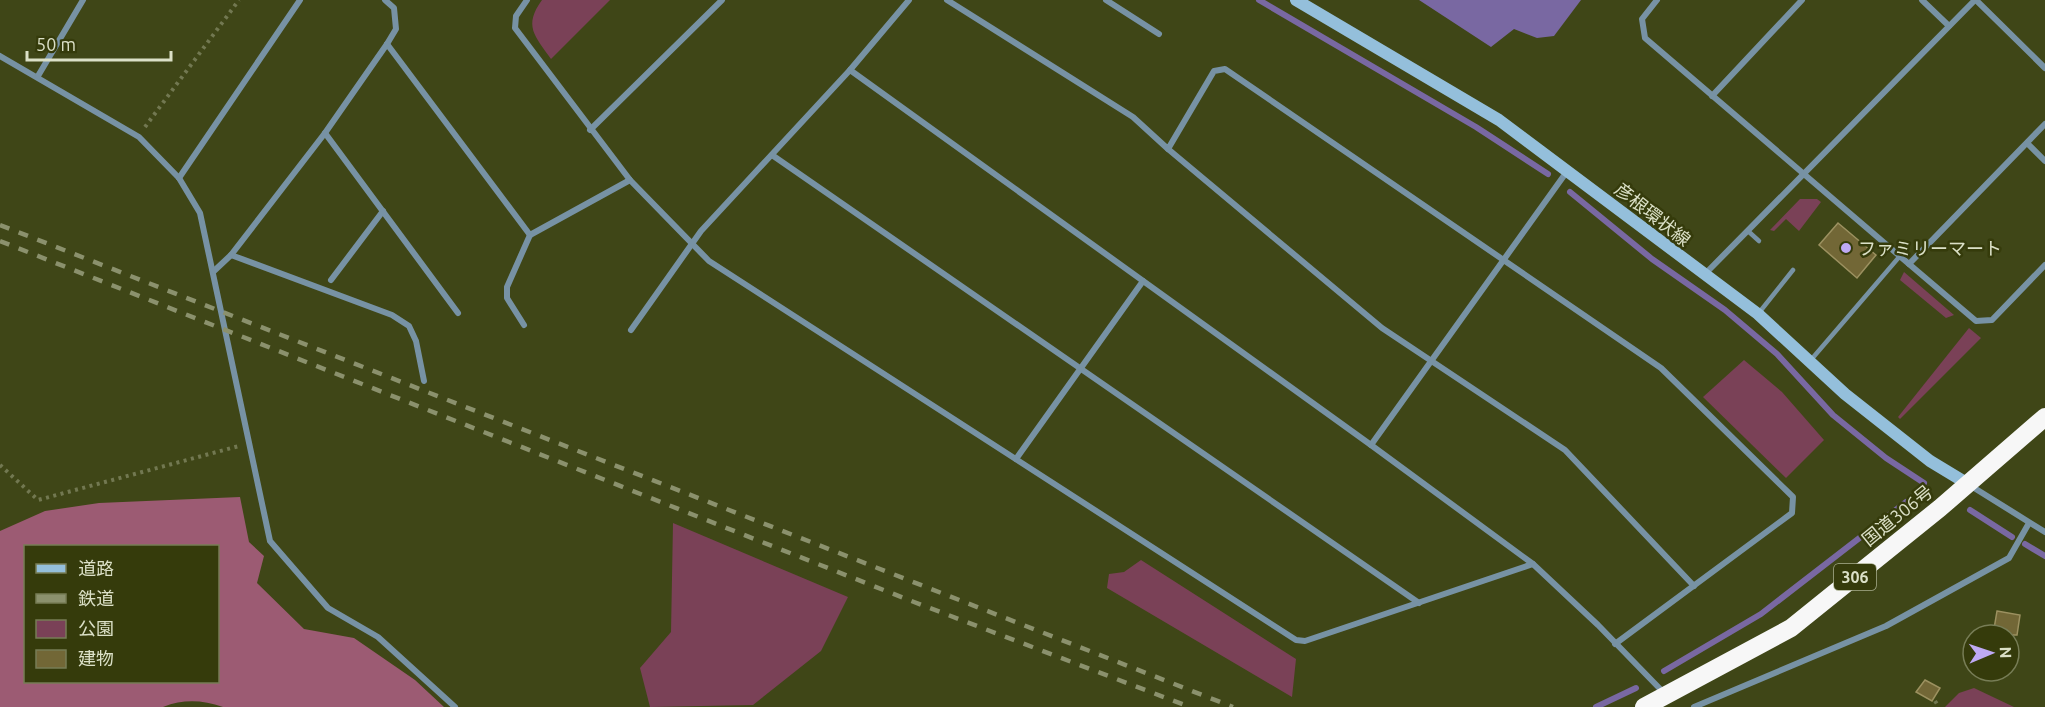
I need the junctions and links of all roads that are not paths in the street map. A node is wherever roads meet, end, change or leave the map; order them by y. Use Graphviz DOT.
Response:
graph roads {
  1 [pos="83,0"];
  2 [pos="300,0"];
  3 [pos="385,0"];
  4 [pos="527,0"];
  5 [pos="722,0"];
  6 [pos="909,0"];
  7 [pos="947,0"];
  8 [pos="1106,0"];
  9 [pos="1296,0"];
  10 [pos="1656,0"];
  11 [pos="1802,0"];
  12 [pos="1922,0"];
  13 [pos="1975,0"];
  14 [pos="1949,26"];
  15 [pos="1159,34"];
  16 [pos="387,44"];
  17 [pos="0,57"];
  18 [pos="2045,68"];
  19 [pos="850,70"];
  20 [pos="38,76"];
  21 [pos="1712,96"];
  22 [pos="2045,124"];
  23 [pos="590,130"];
  24 [pos="325,133"];
  25 [pos="2027,143"];
  26 [pos="1168,149"];
  27 [pos="772,155"];
  28 [pos="2045,161"];
  29 [pos="1568,170"];
  30 [pos="1804,174"];
  31 [pos="179,178"];
  32 [pos="630,180"];
  33 [pos="383,212"];
  34 [pos="1748,231"];
  35 [pos="530,235"];
  36 [pos="1759,241"];
  37 [pos="693,246"];
  38 [pos="231,255"];
  39 [pos="1900,256"];
  40 [pos="1503,259"];
  41 [pos="1909,264"];
  42 [pos="2045,265"];
  43 [pos="1793,270"];
  44 [pos="214,272"];
  45 [pos="1704,276"];
  46 [pos="331,280"];
  47 [pos="1143,281"];
  48 [pos="458,313"];
  49 [pos="1758,314"];
  50 [pos="524,325"];
  51 [pos="631,330"];
  52 [pos="1430,361"];
  53 [pos="1810,361"];
  54 [pos="1081,368"];
  55 [pos="424,381"];
  56 [pos="2045,417"];
  57 [pos="1371,445"];
  58 [pos="1016,459"];
  59 [pos="1968,484"];
  60 [pos="2029,523"];
  61 [pos="2045,532"];
  62 [pos="1533,564"];
  63 [pos="1694,586"];
  64 [pos="1419,603"];
  65 [pos="1615,644"];
  66 [pos="1667,696"];
  67 [pos="455,707"];
  68 [pos="1644,707"];
  69 [pos="1695,707"];
  1 -- 20 [label="street"];
  2 -- 31 [label="street"];
  3 -- 16 [label="street"];
  4 -- 23 [label="street"];
  5 -- 23 [label="street"];
  6 -- 19 [label="street"];
  7 -- 26 [label="street"];
  8 -- 15 [label="street"];
  9 -- 29 [label="main road, 彦根環状線"];
  10 -- 21 [label="street"];
  11 -- 21 [label="street"];
  12 -- 14 [label="street"];
  13 -- 14 [label="street"];
  13 -- 18 [label="street"];
  14 -- 30 [label="street"];
  16 -- 24 [label="street"];
  16 -- 35 [label="street"];
  17 -- 20 [label="street"];
  19 -- 27 [label="street"];
  19 -- 47 [label="street"];
  20 -- 31 [label="street"];
  21 -- 30 [label="street"];
  22 -- 25 [label="street"];
  23 -- 32 [label="street"];
  24 -- 33 [label="street"];
  24 -- 38 [label="street"];
  25 -- 28 [label="street"];
  25 -- 41 [label="street"];
  26 -- 40 [label="street"];
  26 -- 52 [label="street"];
  27 -- 37 [label="street"];
  27 -- 54 [label="street"];
  29 -- 40 [label="street"];
  29 -- 45 [label="main road, 彦根環状線"];
  30 -- 34 [label="street"];
  30 -- 39 [label="street"];
  31 -- 44 [label="street"];
  32 -- 35 [label="street"];
  32 -- 37 [label="street"];
  33 -- 46 [label="street"];
  33 -- 48 [label="street"];
  34 -- 36 [label="lane"];
  34 -- 45 [label="street"];
  35 -- 50 [label="street"];
  37 -- 51 [label="street"];
  37 -- 58 [label="street"];
  38 -- 44 [label="street"];
  38 -- 55 [label="street"];
  39 -- 41 [label="street"];
  39 -- 53 [label="lane"];
  40 -- 52 [label="street"];
  40 -- 63 [label="street"];
  41 -- 42 [label="street"];
  43 -- 49 [label="lane"];
  44 -- 67 [label="street"];
  45 -- 49 [label="main road, 彦根環状線"];
  47 -- 54 [label="street"];
  47 -- 57 [label="street"];
  49 -- 53 [label="main road, 彦根環状線"];
  52 -- 57 [label="street"];
  52 -- 63 [label="street"];
  53 -- 59 [label="main road, 彦根環状線"];
  54 -- 58 [label="street"];
  54 -- 64 [label="street"];
  56 -- 59 [label="highway, 国道306号 / 306"];
  57 -- 62 [label="street"];
  58 -- 64 [label="street"];
  59 -- 60 [label="street"];
  59 -- 66 [label="highway, 国道306号 / 306"];
  60 -- 61 [label="street"];
  60 -- 69 [label="street"];
  62 -- 64 [label="street"];
  62 -- 65 [label="street"];
  63 -- 65 [label="street"];
  65 -- 66 [label="street"];
  66 -- 68 [label="highway, 国道306号 / 306"];
}
